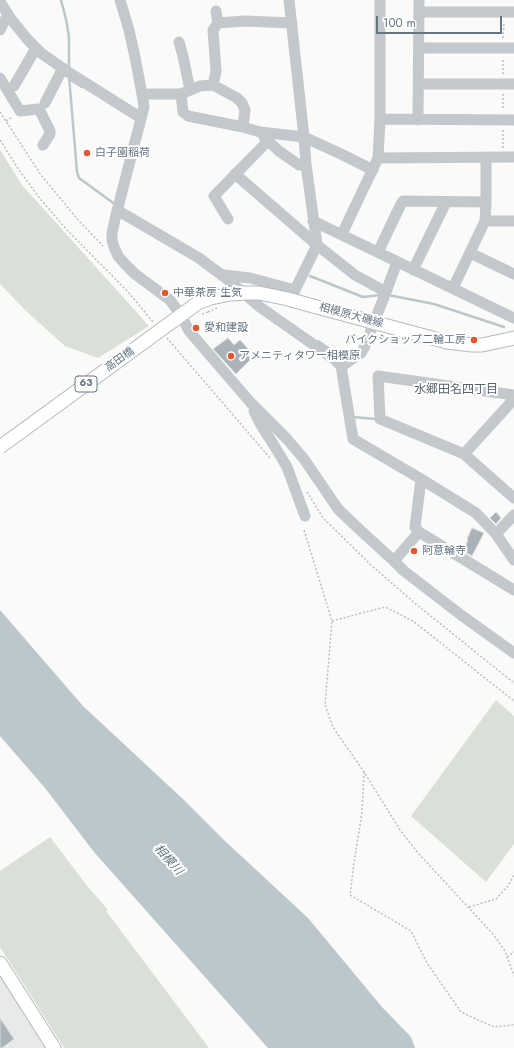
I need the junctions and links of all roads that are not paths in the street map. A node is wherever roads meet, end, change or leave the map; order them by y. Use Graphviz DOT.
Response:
graph roads {
  1 [pos="120,0"];
  2 [pos="289,0"];
  3 [pos="380,0"];
  4 [pos="419,0"];
  5 [pos="0,2"];
  6 [pos="216,11"];
  7 [pos="419,12"];
  8 [pos="514,12"];
  9 [pos="8,14"];
  10 [pos="218,23"];
  11 [pos="292,23"];
  12 [pos="0,30"];
  13 [pos="179,42"];
  14 [pos="36,48"];
  15 [pos="419,48"];
  16 [pos="514,48"];
  17 [pos="68,72"];
  18 [pos="0,78"];
  19 [pos="418,84"];
  20 [pos="514,84"];
  21 [pos="213,85"];
  22 [pos="14,86"];
  23 [pos="186,92"];
  24 [pos="142,94"];
  25 [pos="45,103"];
  26 [pos="141,118"];
  27 [pos="380,119"];
  28 [pos="418,120"];
  29 [pos="514,120"];
  30 [pos="244,127"];
  31 [pos="260,132"];
  32 [pos="304,137"];
  33 [pos="268,141"];
  34 [pos="48,142"];
  35 [pos="514,157"];
  36 [pos="378,158"];
  37 [pos="486,158"];
  38 [pos="306,164"];
  39 [pos="373,170"];
  40 [pos="235,174"];
  41 [pos="446,202"];
  42 [pos="486,202"];
  43 [pos="118,206"];
  44 [pos="228,218"];
  45 [pos="313,221"];
  46 [pos="485,221"];
  47 [pos="514,221"];
  48 [pos="342,234"];
  49 [pos="317,245"];
  50 [pos="378,252"];
  51 [pos="470,253"];
  52 [pos="397,262"];
  53 [pos="413,270"];
  54 [pos="514,274"];
  55 [pos="223,275"];
  56 [pos="453,288"];
  57 [pos="384,297"];
  58 [pos="177,318"];
  59 [pos="514,318"];
  60 [pos="374,322"];
  61 [pos="514,338"];
  62 [pos="344,365"];
  63 [pos="514,395"];
  64 [pos="514,399"];
  65 [pos="250,403"];
  66 [pos="0,447"];
  67 [pos="464,454"];
  68 [pos="422,479"];
  69 [pos="514,498"];
  70 [pos="514,515"];
  71 [pos="305,516"];
  72 [pos="419,532"];
  73 [pos="496,534"];
  74 [pos="514,560"];
  75 [pos="394,561"];
  76 [pos="514,590"];
  77 [pos="514,653"];
  78 [pos="0,963"];
  79 [pos="54,1048"];
  1 -- 24 [label="street"];
  2 -- 11 [label="street"];
  3 -- 27 [label="street"];
  4 -- 7 [label="street"];
  5 -- 9 [label="street"];
  6 -- 10 [label="street"];
  7 -- 8 [label="street"];
  7 -- 15 [label="street"];
  9 -- 12 [label="street"];
  9 -- 14 [label="street"];
  10 -- 11 [label="street"];
  10 -- 21 [label="street"];
  11 -- 32 [label="street"];
  13 -- 23 [label="street"];
  14 -- 17 [label="street"];
  14 -- 22 [label="street"];
  15 -- 16 [label="street"];
  15 -- 19 [label="street"];
  17 -- 25 [label="street"];
  17 -- 26 [label="street"];
  18 -- 34 [label="street"];
  19 -- 20 [label="street"];
  19 -- 28 [label="street"];
  21 -- 23 [label="street"];
  21 -- 30 [label="street"];
  23 -- 24 [label="street"];
  23 -- 30 [label="street"];
  24 -- 26 [label="street"];
  26 -- 43 [label="street"];
  27 -- 28 [label="street"];
  27 -- 36 [label="street"];
  28 -- 29 [label="street"];
  30 -- 31 [label="street"];
  31 -- 32 [label="street"];
  31 -- 33 [label="street"];
  32 -- 38 [label="street"];
  32 -- 39 [label="street"];
  33 -- 38 [label="street"];
  33 -- 40 [label="street"];
  35 -- 37 [label="street"];
  36 -- 37 [label="street"];
  36 -- 39 [label="street"];
  37 -- 42 [label="street"];
  38 -- 45 [label="street"];
  39 -- 48 [label="street"];
  40 -- 44 [label="street"];
  40 -- 49 [label="street"];
  41 -- 42 [label="street"];
  41 -- 50 [label="street"];
  41 -- 53 [label="street"];
  42 -- 46 [label="street"];
  43 -- 55 [label="street"];
  43 -- 58 [label="street"];
  45 -- 48 [label="street"];
  45 -- 49 [label="street"];
  46 -- 47 [label="street"];
  46 -- 51 [label="street"];
  48 -- 50 [label="street"];
  49 -- 55 [label="street"];
  49 -- 57 [label="street"];
  50 -- 52 [label="street"];
  51 -- 54 [label="street"];
  51 -- 56 [label="street"];
  52 -- 53 [label="street"];
  52 -- 57 [label="street"];
  53 -- 56 [label="street"];
  55 -- 62 [label="street"];
  56 -- 59 [label="street"];
  57 -- 60 [label="street"];
  58 -- 60 [label="main road, 相模原大磯線 / 63, bridge"];
  58 -- 65 [label="street"];
  58 -- 66 [label="main road, 高田橋 / 63, bridge"];
  60 -- 61 [label="main road, 相模原大磯線 / 63"];
  60 -- 62 [label="street"];
  62 -- 68 [label="street"];
  63 -- 67 [label="street"];
  64 -- 67 [label="street"];
  65 -- 71 [label="street"];
  65 -- 75 [label="street"];
  67 -- 69 [label="street"];
  68 -- 72 [label="street"];
  68 -- 73 [label="street"];
  70 -- 73 [label="street"];
  72 -- 75 [label="street"];
  72 -- 76 [label="street"];
  73 -- 74 [label="street"];
  75 -- 77 [label="street"];
  78 -- 79 [label="main road"];
}
